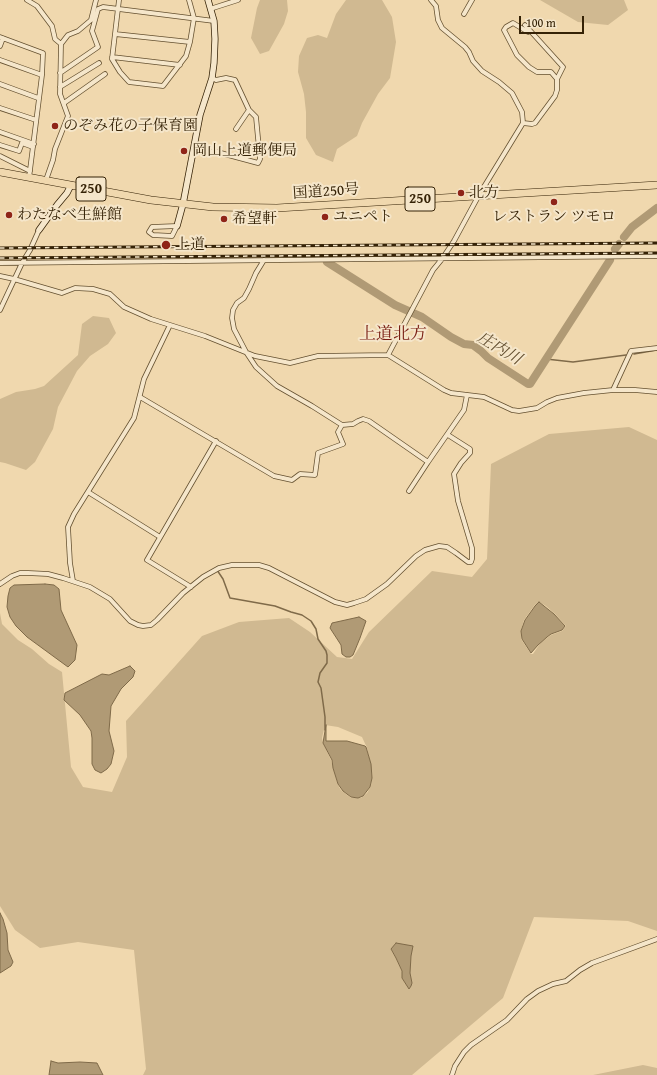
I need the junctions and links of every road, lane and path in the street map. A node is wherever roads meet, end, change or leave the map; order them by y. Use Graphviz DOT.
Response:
graph roads {
  1 [pos="27,0"];
  2 [pos="96,0"];
  3 [pos="119,0"];
  4 [pos="189,0"];
  5 [pos="208,0"];
  6 [pos="238,0"];
  7 [pos="431,0"];
  8 [pos="472,0"];
  9 [pos="118,8"];
  10 [pos="210,9"];
  11 [pos="464,14"];
  12 [pos="194,18"];
  13 [pos="214,20"];
  14 [pos="525,25"];
  15 [pos="530,31"];
  16 [pos="115,34"];
  17 [pos="1,38"];
  18 [pos="190,42"];
  19 [pos="61,44"];
  20 [pos="0,46"];
  21 [pos="112,57"];
  22 [pos="0,60"];
  23 [pos="99,63"];
  24 [pos="180,65"];
  25 [pos="60,72"];
  26 [pos="105,74"];
  27 [pos="42,75"];
  28 [pos="212,78"];
  29 [pos="557,78"];
  30 [pos="0,84"];
  31 [pos="60,87"];
  32 [pos="38,98"];
  33 [pos="64,103"];
  34 [pos="0,108"];
  35 [pos="249,110"];
  36 [pos="36,120"];
  37 [pos="523,123"];
  38 [pos="236,129"];
  39 [pos="0,132"];
  40 [pos="0,145"];
  41 [pos="34,146"];
  42 [pos="194,151"];
  43 [pos="0,156"];
  44 [pos="0,172"];
  45 [pos="30,174"];
  46 [pos="46,180"];
  47 [pos="71,185"];
  48 [pos="657,185"];
  49 [pos="479,195"];
  50 [pos="183,204"];
  51 [pos="177,226"];
  52 [pos="39,230"];
  53 [pos="657,256"];
  54 [pos="442,259"];
  55 [pos="264,260"];
  56 [pos="0,263"];
  57 [pos="22,263"];
  58 [pos="0,276"];
  59 [pos="14,279"];
  60 [pos="0,310"];
  61 [pos="170,325"];
  62 [pos="657,348"];
  63 [pos="246,352"];
  64 [pos="388,355"];
  65 [pos="613,390"];
  66 [pos="657,392"];
  67 [pos="467,395"];
  68 [pos="140,397"];
  69 [pos="342,425"];
  70 [pos="448,435"];
  71 [pos="216,441"];
  72 [pos="428,462"];
  73 [pos="409,491"];
  74 [pos="88,492"];
  75 [pos="160,537"];
  76 [pos="72,581"];
  77 [pos="0,584"];
  78 [pos="191,587"];
  79 [pos="657,939"];
  80 [pos="452,1075"];
  1 -- 19 [label="street"];
  2 -- 19 [label="street"];
  3 -- 9 [label="street"];
  4 -- 12 [label="street"];
  5 -- 10 [label="street"];
  6 -- 10 [label="street"];
  7 -- 37 [label="street"];
  8 -- 11 [label="street"];
  9 -- 12 [label="street"];
  9 -- 16 [label="street"];
  9 -- 25 [label="street"];
  10 -- 13 [label="street"];
  12 -- 13 [label="street"];
  12 -- 18 [label="street"];
  13 -- 28 [label="street"];
  14 -- 15 [label="street"];
  15 -- 29 [label="street"];
  15 -- 29 [label="street"];
  16 -- 18 [label="street"];
  16 -- 21 [label="street"];
  17 -- 20 [label="street"];
  17 -- 27 [label="street"];
  18 -- 24 [label="street"];
  19 -- 25 [label="street"];
  21 -- 24 [label="street"];
  21 -- 24 [label="street"];
  22 -- 27 [label="street"];
  23 -- 31 [label="street"];
  25 -- 31 [label="street"];
  26 -- 33 [label="street"];
  27 -- 32 [label="street"];
  28 -- 35 [label="street"];
  28 -- 42 [label="street"];
  29 -- 37 [label="street"];
  30 -- 32 [label="street"];
  31 -- 33 [label="street"];
  32 -- 36 [label="street"];
  33 -- 46 [label="street"];
  34 -- 36 [label="street"];
  35 -- 38 [label="street"];
  35 -- 42 [label="street"];
  36 -- 41 [label="street"];
  37 -- 49 [label="street"];
  39 -- 41 [label="street"];
  40 -- 41 [label="street"];
  41 -- 45 [label="street"];
  42 -- 50 [label="street"];
  43 -- 45 [label="street"];
  44 -- 45 [label="highway, 国道250号 / 250"];
  45 -- 46 [label="highway, 国道250号 / 250"];
  46 -- 47 [label="highway, 国道250号 / 250"];
  47 -- 50 [label="highway, 国道250号 / 250"];
  47 -- 52 [label="street"];
  48 -- 49 [label="highway, 国道250号 / 250"];
  49 -- 50 [label="highway, 国道250号 / 250"];
  49 -- 54 [label="street"];
  50 -- 51 [label="street"];
  51 -- 51 [label="street"];
  52 -- 57 [label="street"];
  53 -- 54 [label="street"];
  54 -- 55 [label="street"];
  54 -- 64 [label="street"];
  55 -- 57 [label="street"];
  55 -- 63 [label="street"];
  56 -- 57 [label="street"];
  57 -- 59 [label="street"];
  58 -- 59 [label="street"];
  59 -- 60 [label="street"];
  59 -- 61 [label="street"];
  61 -- 63 [label="street"];
  61 -- 68 [label="street"];
  62 -- 65 [label="street"];
  63 -- 64 [label="street"];
  63 -- 69 [label="street"];
  64 -- 67 [label="street"];
  65 -- 66 [label="street"];
  65 -- 67 [label="street"];
  67 -- 70 [label="street"];
  68 -- 71 [label="street"];
  68 -- 74 [label="street"];
  69 -- 71 [label="street"];
  69 -- 72 [label="street"];
  70 -- 72 [label="street"];
  70 -- 78 [label="street"];
  71 -- 75 [label="street"];
  72 -- 73 [label="street"];
  74 -- 75 [label="street"];
  74 -- 76 [label="street"];
  75 -- 78 [label="street"];
  76 -- 77 [label="street"];
  76 -- 78 [label="street"];
  79 -- 80 [label="street"];
}
